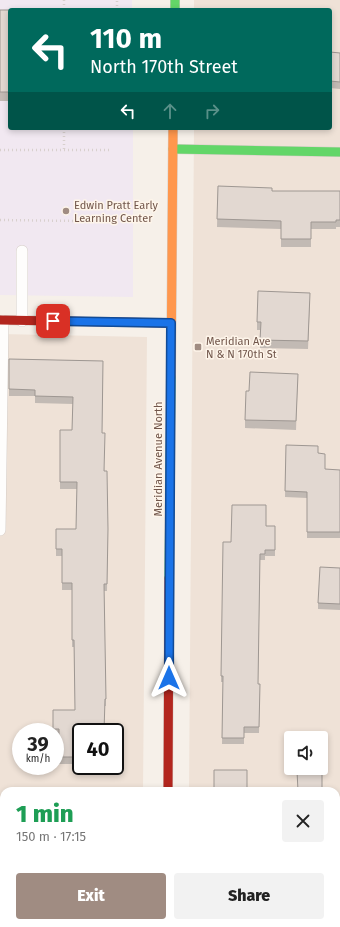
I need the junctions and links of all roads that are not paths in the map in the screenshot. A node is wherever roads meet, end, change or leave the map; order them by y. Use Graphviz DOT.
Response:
graph roads {
  1 [pos="173,130"];
  2 [pos="173,149"];
  3 [pos="340,152"];
  4 [pos="22,251"];
  5 [pos="1,320"];
  6 [pos="22,321"];
  7 [pos="171,323"];
  8 [pos="0,530"];
  9 [pos="168,787"];
  1 -- 2 [label="street, Meridian Avenue North"];
  2 -- 3 [label="street"];
  2 -- 7 [label="street, Meridian Avenue North"];
  4 -- 6 [label="lane"];
  5 -- 6 [label="street"];
  5 -- 8 [label="lane"];
  6 -- 7 [label="street"];
  7 -- 9 [label="street, Meridian Avenue North"];
}
